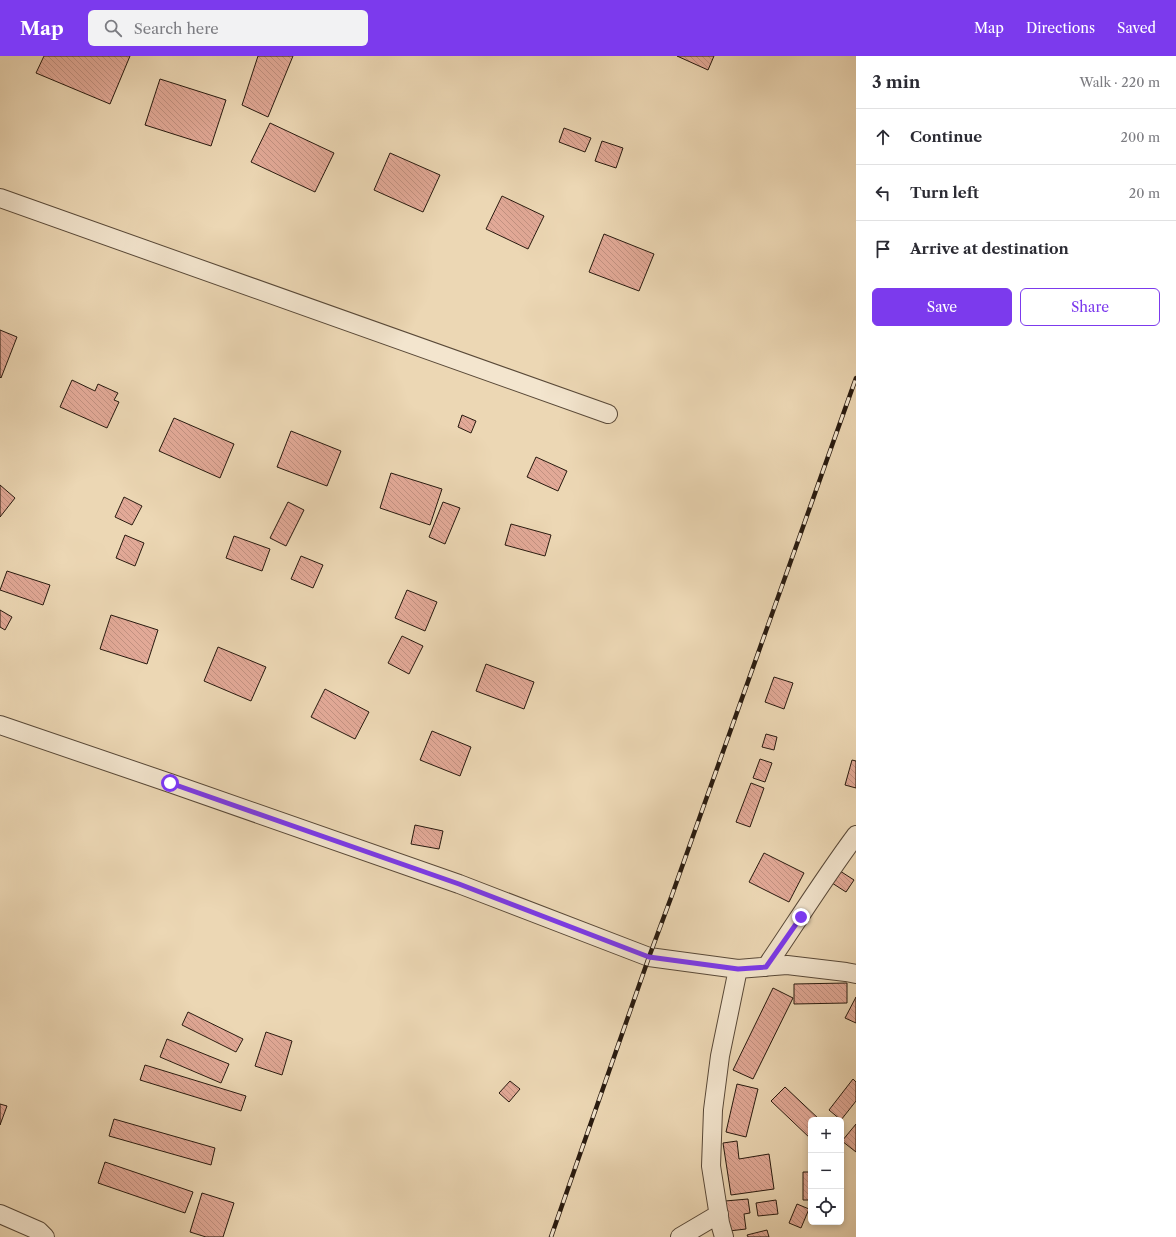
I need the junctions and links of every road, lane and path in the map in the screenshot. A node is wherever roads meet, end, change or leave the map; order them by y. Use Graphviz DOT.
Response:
graph roads {
  1 [pos="0,198"];
  2 [pos="608,414"];
  3 [pos="0,725"];
  4 [pos="856,835"];
  5 [pos="766,967"];
  6 [pos="738,969"];
  7 [pos="856,974"];
  8 [pos="0,1214"];
  9 [pos="719,1214"];
  10 [pos="45,1237"];
  11 [pos="680,1237"];
  12 [pos="724,1237"];
  1 -- 2 [label="street"];
  3 -- 6 [label="street"];
  4 -- 5 [label="street"];
  5 -- 6 [label="street"];
  5 -- 7 [label="street"];
  6 -- 9 [label="street"];
  8 -- 10 [label="street"];
  9 -- 11 [label="street"];
  9 -- 12 [label="street"];
}
